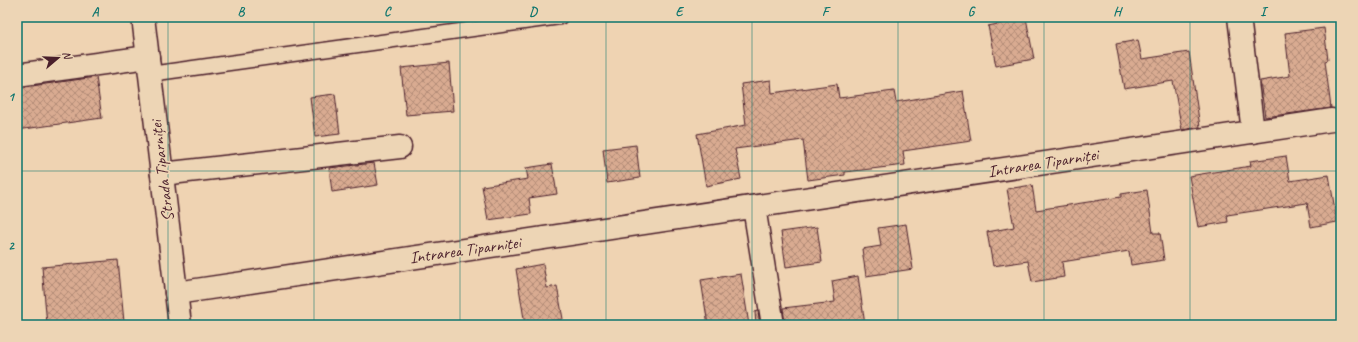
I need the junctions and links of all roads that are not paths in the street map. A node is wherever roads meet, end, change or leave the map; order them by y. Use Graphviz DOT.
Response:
graph roads {
  1 [pos="143,17"];
  2 [pos="560,17"];
  3 [pos="1239,17"];
  4 [pos="149,66"];
  5 [pos="17,75"];
  6 [pos="1332,120"];
  7 [pos="1253,132"];
  8 [pos="400,147"];
  9 [pos="162,174"];
  10 [pos="754,207"];
  11 [pos="176,292"];
  12 [pos="180,325"];
  13 [pos="773,325"];
  1 -- 4 [label="street, Strada Tiparniței"];
  2 -- 4 [label="lane"];
  3 -- 7 [label="street"];
  4 -- 5 [label="street"];
  4 -- 9 [label="street, Strada Tiparniței"];
  6 -- 7 [label="street, Intrarea Tiparniței"];
  7 -- 10 [label="street, Intrarea Tiparniței"];
  8 -- 9 [label="street"];
  9 -- 11 [label="street, Strada Tiparniței"];
  10 -- 11 [label="street, Intrarea Tiparniței"];
  10 -- 13 [label="street"];
  11 -- 12 [label="street, Strada Tiparniței"];
}
